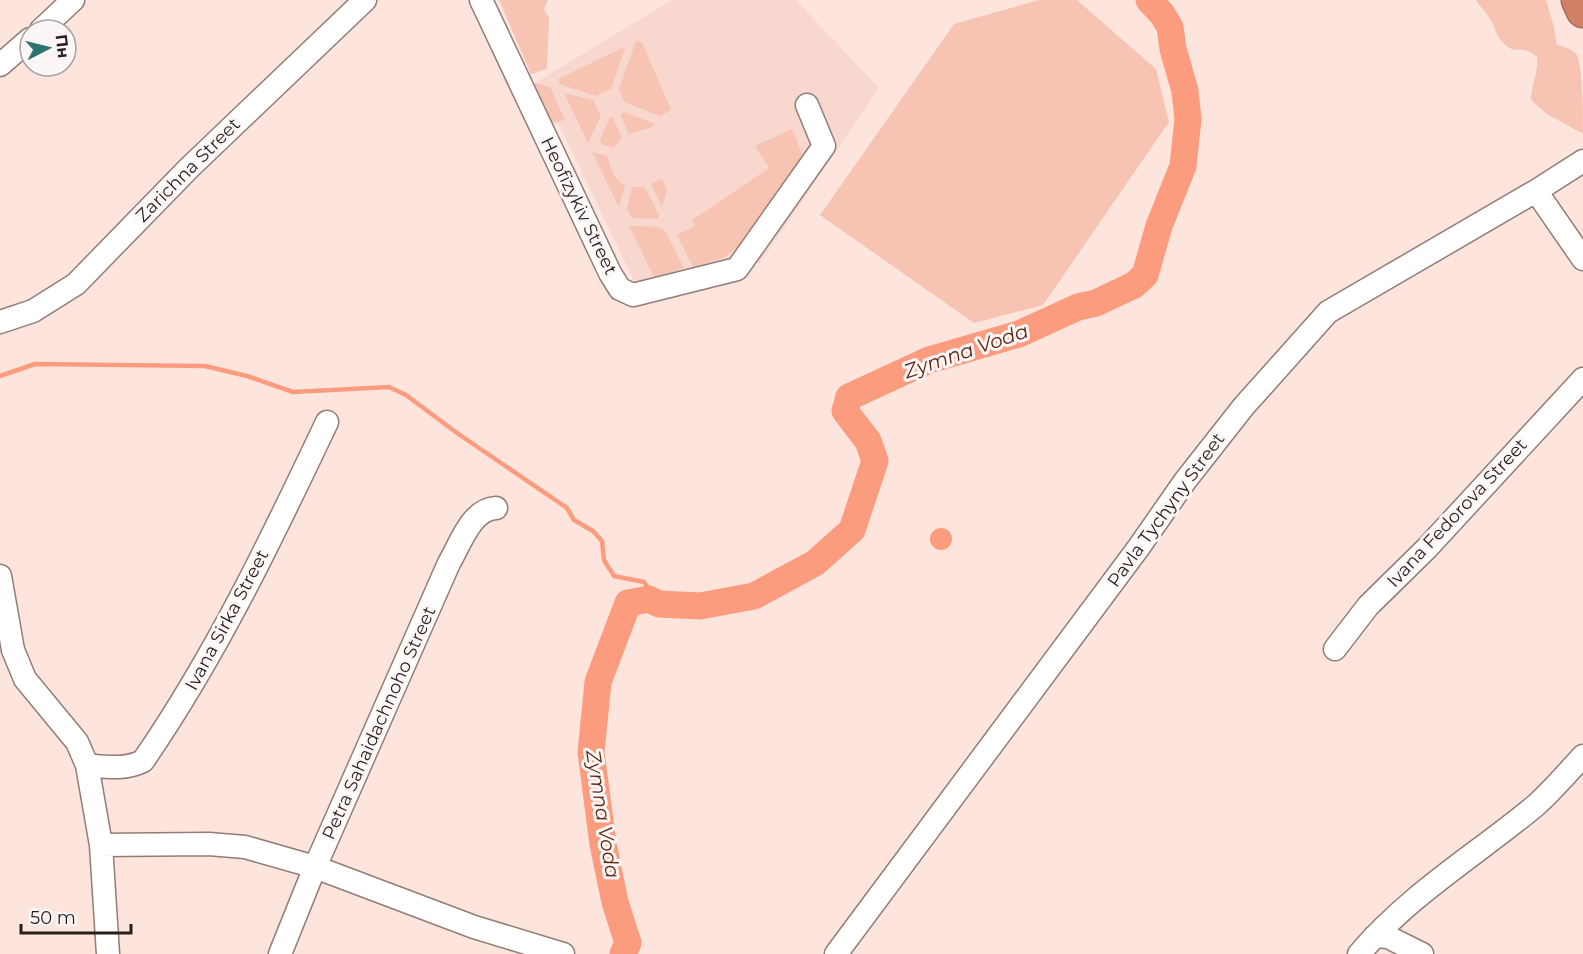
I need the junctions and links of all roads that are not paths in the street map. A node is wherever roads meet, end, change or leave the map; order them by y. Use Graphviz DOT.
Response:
graph roads {
  1 [pos="73,0"];
  2 [pos="365,0"];
  3 [pos="481,0"];
  4 [pos="1578,0"];
  5 [pos="1583,10"];
  6 [pos="54,18"];
  7 [pos="18,49"];
  8 [pos="0,65"];
  9 [pos="807,105"];
  10 [pos="1583,160"];
  11 [pos="1536,191"];
  12 [pos="1583,259"];
  13 [pos="0,322"];
  14 [pos="1583,379"];
  15 [pos="327,422"];
  16 [pos="496,508"];
  17 [pos="0,576"];
  18 [pos="0,582"];
  19 [pos="1335,649"];
  20 [pos="1583,756"];
  21 [pos="87,765"];
  22 [pos="101,845"];
  23 [pos="315,867"];
  24 [pos="1375,936"];
  25 [pos="108,954"];
  26 [pos="280,954"];
  27 [pos="563,954"];
  28 [pos="836,954"];
  29 [pos="1359,954"];
  30 [pos="1422,954"];
  1 -- 6 [label="street"];
  2 -- 13 [label="street, Zarichna Street"];
  3 -- 9 [label="street, Heofizykiv Street"];
  4 -- 5 [label="highway"];
  7 -- 8 [label="street"];
  10 -- 11 [label="street, Pavla Tychyny Street"];
  11 -- 12 [label="street"];
  11 -- 28 [label="street, Pavla Tychyny Street"];
  14 -- 19 [label="street, Ivana Fedorova Street"];
  15 -- 21 [label="street, Ivana Sirka Street"];
  16 -- 23 [label="street, Petra Sahaidachnoho Street"];
  17 -- 18 [label="street"];
  18 -- 21 [label="street"];
  20 -- 24 [label="street"];
  21 -- 22 [label="street"];
  22 -- 23 [label="street"];
  22 -- 25 [label="street"];
  23 -- 26 [label="street, Petra Sahaidachnoho Street"];
  23 -- 27 [label="street"];
  24 -- 29 [label="street"];
  24 -- 30 [label="street"];
}
